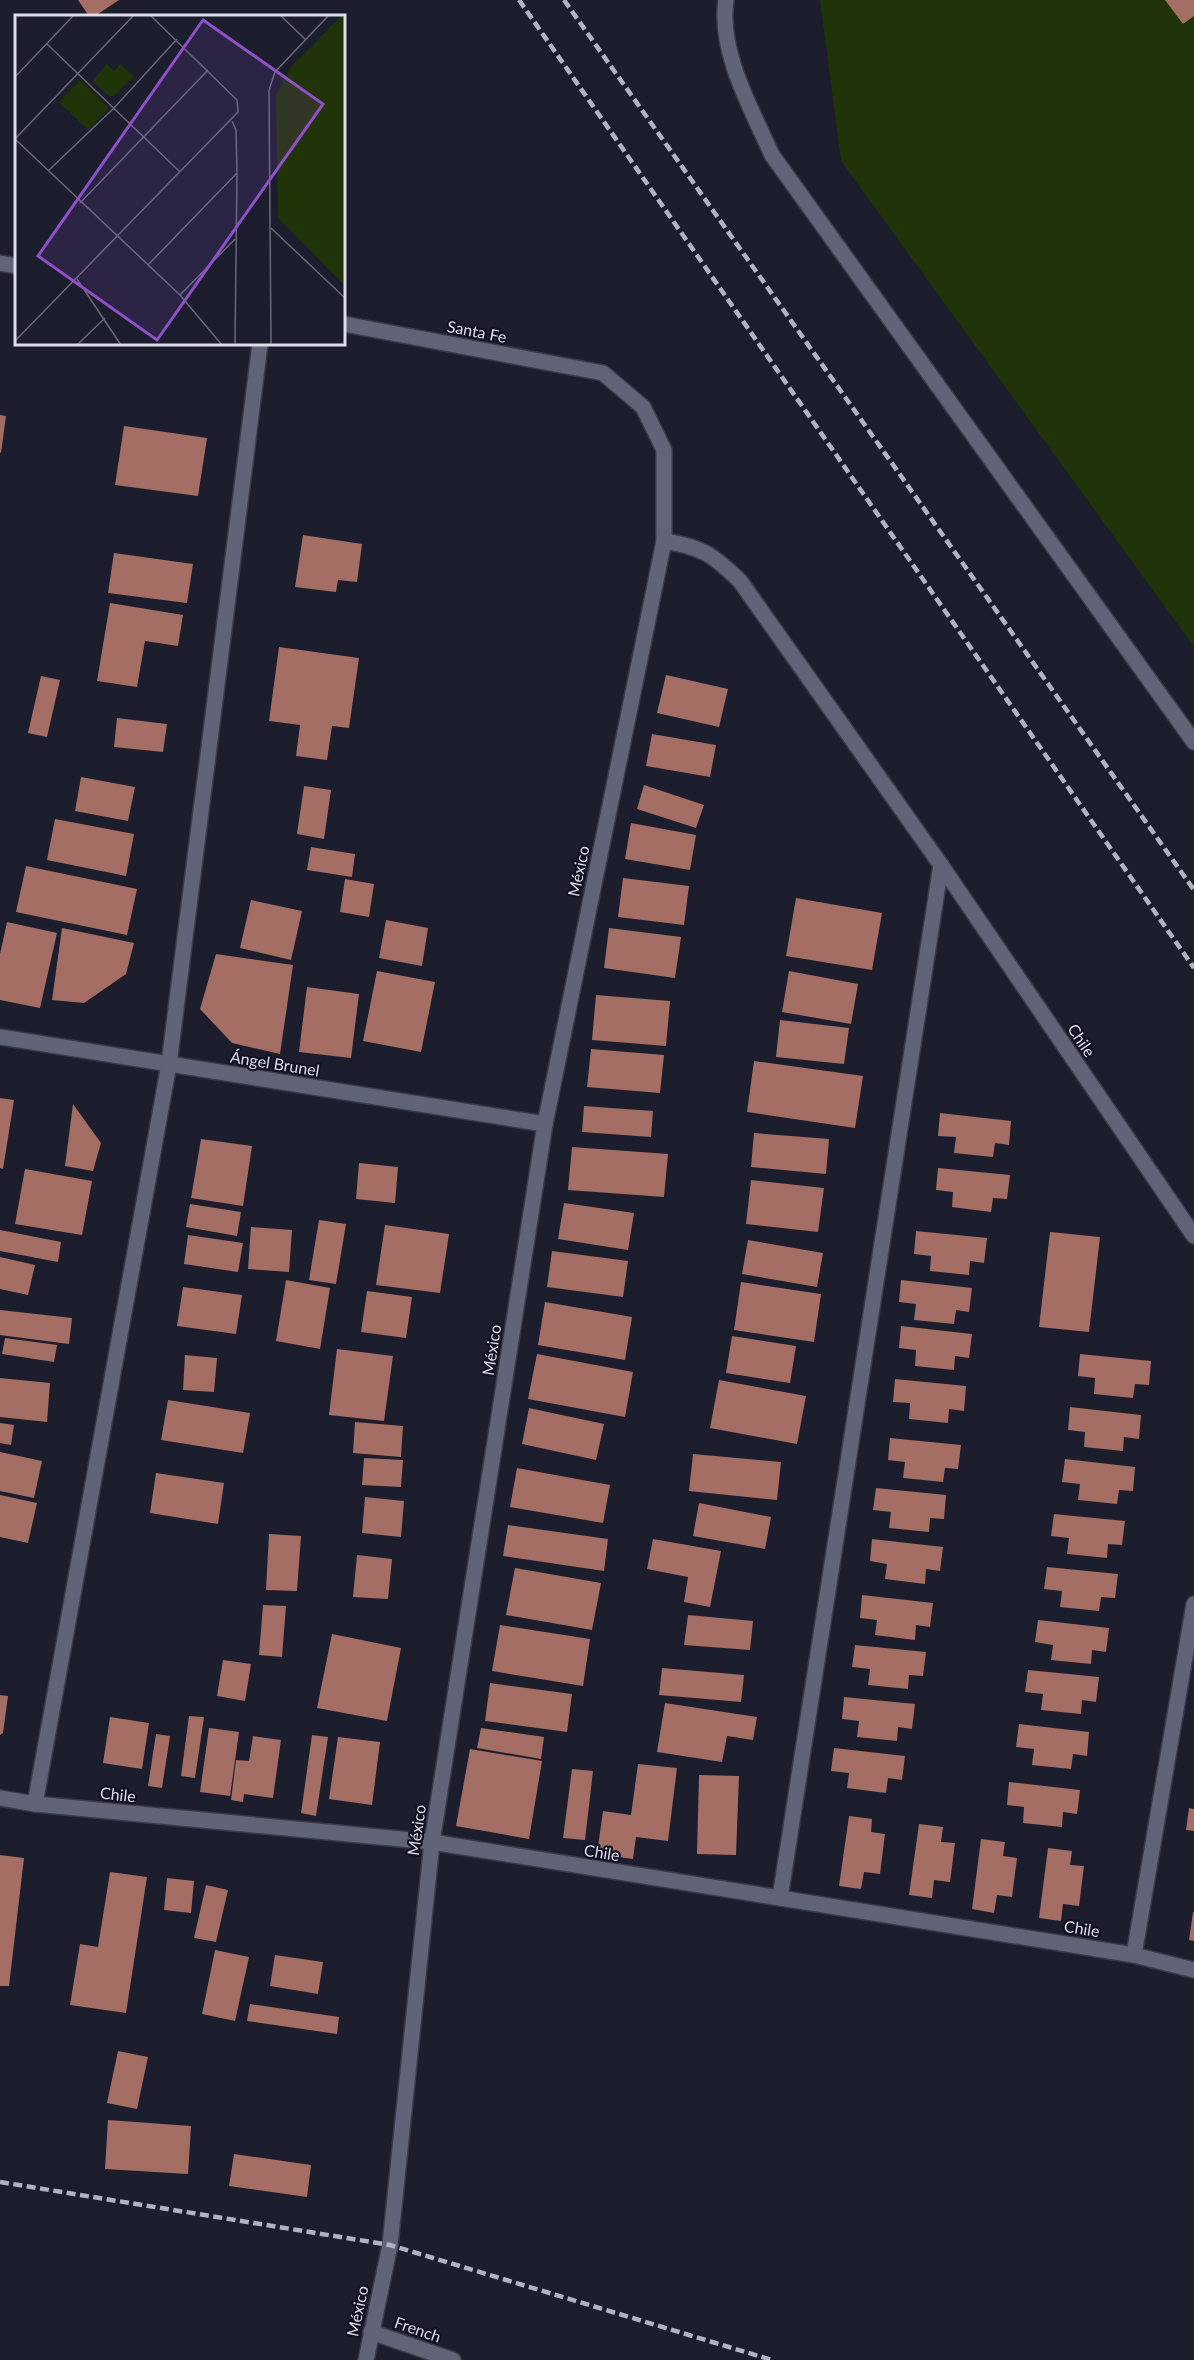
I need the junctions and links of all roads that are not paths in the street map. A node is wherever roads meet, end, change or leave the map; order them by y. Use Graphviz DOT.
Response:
graph roads {
  1 [pos="725,6"];
  2 [pos="0,263"];
  3 [pos="15,266"];
  4 [pos="345,324"];
  5 [pos="260,345"];
  6 [pos="603,373"];
  7 [pos="664,541"];
  8 [pos="1194,742"];
  9 [pos="941,865"];
  10 [pos="0,1037"];
  11 [pos="169,1064"];
  12 [pos="545,1124"];
  13 [pos="1194,1236"];
  14 [pos="1194,1604"];
  15 [pos="0,1798"];
  16 [pos="35,1804"];
  17 [pos="432,1842"];
  18 [pos="780,1898"];
  19 [pos="1134,1955"];
  20 [pos="1194,1970"];
  21 [pos="371,2332"];
  22 [pos="366,2360"];
  23 [pos="453,2360"];
  1 -- 8 [label="street"];
  2 -- 3 [label="street"];
  4 -- 6 [label="street, Santa Fe"];
  5 -- 11 [label="street"];
  6 -- 7 [label="street, México"];
  7 -- 9 [label="street, Chile"];
  7 -- 12 [label="street, México"];
  9 -- 13 [label="street, Chile"];
  9 -- 18 [label="street"];
  10 -- 11 [label="street, Ángel Brunel"];
  11 -- 12 [label="street, Ángel Brunel"];
  11 -- 16 [label="street"];
  12 -- 17 [label="street, México"];
  14 -- 19 [label="street"];
  15 -- 16 [label="street, Chile"];
  16 -- 17 [label="street, Chile"];
  17 -- 18 [label="street, Chile"];
  17 -- 21 [label="street, México"];
  18 -- 19 [label="street, Chile"];
  19 -- 20 [label="street, Chile"];
  21 -- 22 [label="street, México"];
  21 -- 23 [label="street, French"];
}
